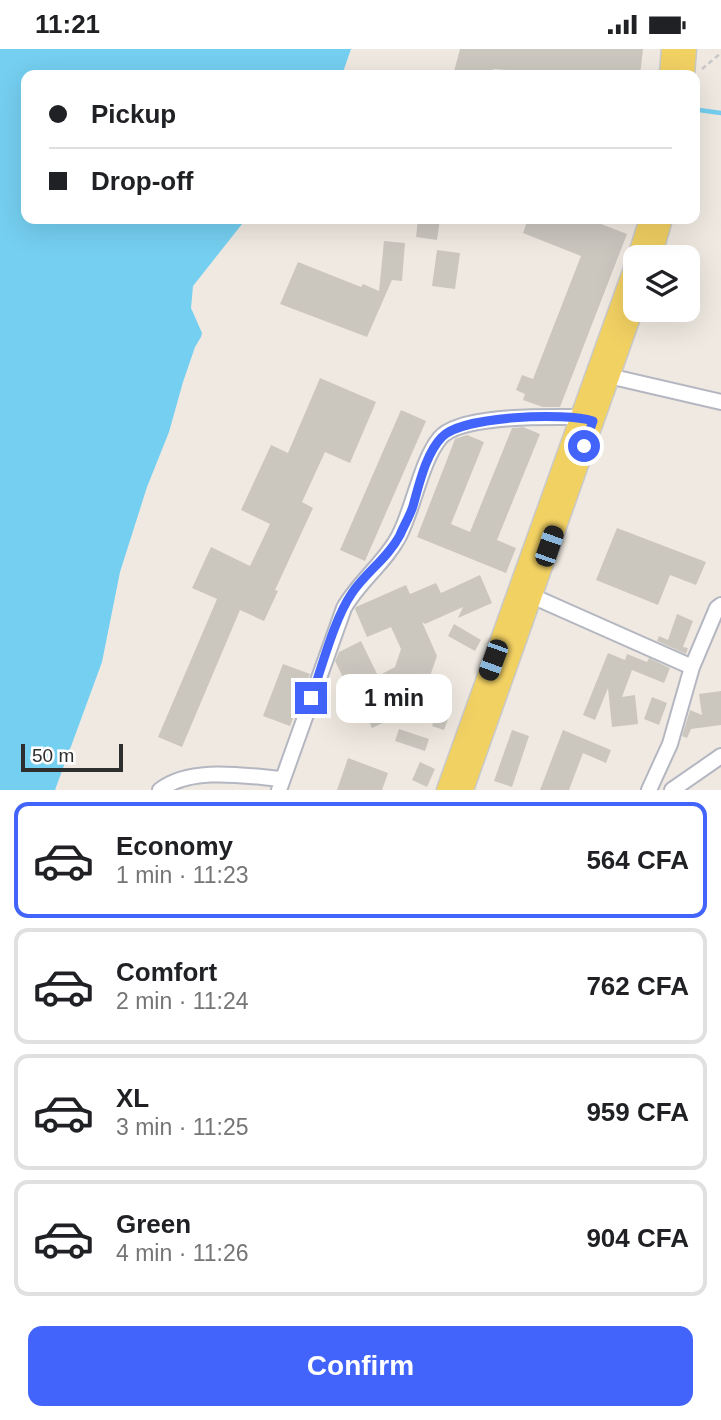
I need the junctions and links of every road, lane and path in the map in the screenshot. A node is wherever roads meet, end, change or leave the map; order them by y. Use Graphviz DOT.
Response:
graph roads {
  1 [pos="671,49"];
  2 [pos="687,49"];
  3 [pos="721,53"];
  4 [pos="669,70"];
  5 [pos="685,70"];
  6 [pos="700,70"];
  7 [pos="647,224"];
  8 [pos="662,224"];
  9 [pos="641,245"];
  10 [pos="655,245"];
  11 [pos="623,304"];
  12 [pos="627,322"];
  13 [pos="602,375"];
  14 [pos="721,402"];
  15 [pos="586,419"];
  16 [pos="532,596"];
  17 [pos="721,605"];
  18 [pos="518,611"];
  19 [pos="692,667"];
  20 [pos="721,756"];
  21 [pos="280,785"];
  22 [pos="160,790"];
  23 [pos="446,790"];
  24 [pos="464,790"];
  25 [pos="649,790"];
  26 [pos="672,790"];
  1 -- 4 [label="main road"];
  2 -- 5 [label="main road"];
  3 -- 6 [label="path"];
  7 -- 9 [label="main road"];
  8 -- 10 [label="main road"];
  11 -- 13 [label="main road"];
  12 -- 13 [label="main road"];
  13 -- 14 [label="street"];
  13 -- 15 [label="main road"];
  15 -- 16 [label="main road"];
  15 -- 18 [label="main road"];
  15 -- 21 [label="street"];
  16 -- 18 [label="main road"];
  16 -- 19 [label="street"];
  17 -- 19 [label="street"];
  18 -- 23 [label="main road"];
  18 -- 24 [label="main road"];
  19 -- 25 [label="street"];
  20 -- 26 [label="street"];
  21 -- 22 [label="street"];
}
